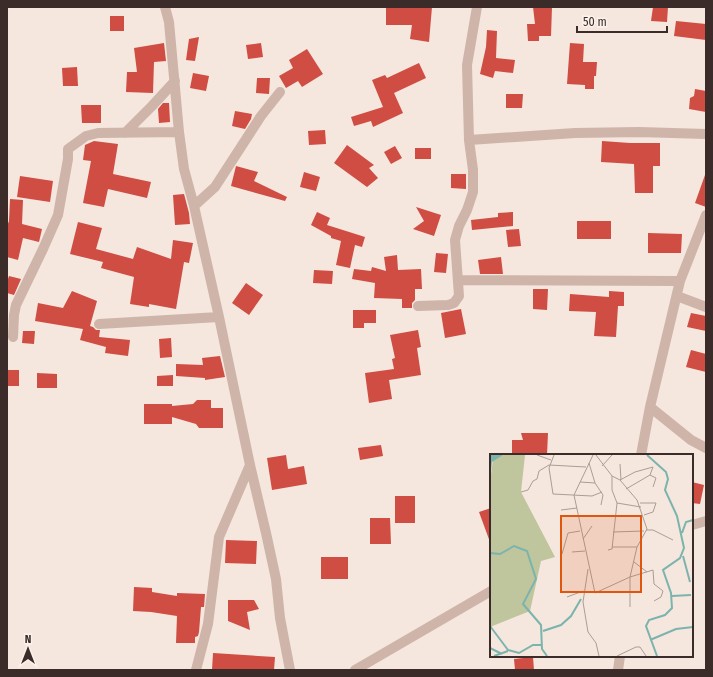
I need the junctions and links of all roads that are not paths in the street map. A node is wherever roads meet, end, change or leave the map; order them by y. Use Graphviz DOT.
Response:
graph roads {
  1 [pos="164,7"];
  2 [pos="477,7"];
  3 [pos="175,81"];
  4 [pos="280,92"];
  5 [pos="179,132"];
  6 [pos="125,133"];
  7 [pos="706,134"];
  8 [pos="469,140"];
  9 [pos="194,206"];
  10 [pos="706,215"];
  11 [pos="458,280"];
  12 [pos="680,281"];
  13 [pos="677,296"];
  14 [pos="418,306"];
  15 [pos="706,307"];
  16 [pos="219,317"];
  17 [pos="99,324"];
  18 [pos="12,337"];
  19 [pos="650,407"];
  20 [pos="706,448"];
  21 [pos="641,454"];
  22 [pos="250,465"];
  23 [pos="706,521"];
  24 [pos="693,525"];
  25 [pos="490,591"];
  26 [pos="620,657"];
  27 [pos="196,670"];
  28 [pos="290,670"];
  29 [pos="355,670"];
  30 [pos="618,670"];
  1 -- 3 [label="street"];
  2 -- 8 [label="street"];
  3 -- 5 [label="street"];
  3 -- 6 [label="street"];
  4 -- 9 [label="street"];
  5 -- 6 [label="street"];
  5 -- 9 [label="street"];
  6 -- 18 [label="street"];
  7 -- 8 [label="street"];
  8 -- 11 [label="street"];
  9 -- 16 [label="street"];
  10 -- 12 [label="street"];
  11 -- 12 [label="street"];
  11 -- 14 [label="street"];
  12 -- 13 [label="street"];
  13 -- 15 [label="street"];
  13 -- 19 [label="street"];
  16 -- 17 [label="street"];
  16 -- 22 [label="street"];
  19 -- 20 [label="street"];
  19 -- 21 [label="street"];
  22 -- 27 [label="street"];
  22 -- 28 [label="street"];
  23 -- 24 [label="street"];
  25 -- 29 [label="street"];
  26 -- 30 [label="street"];
}
